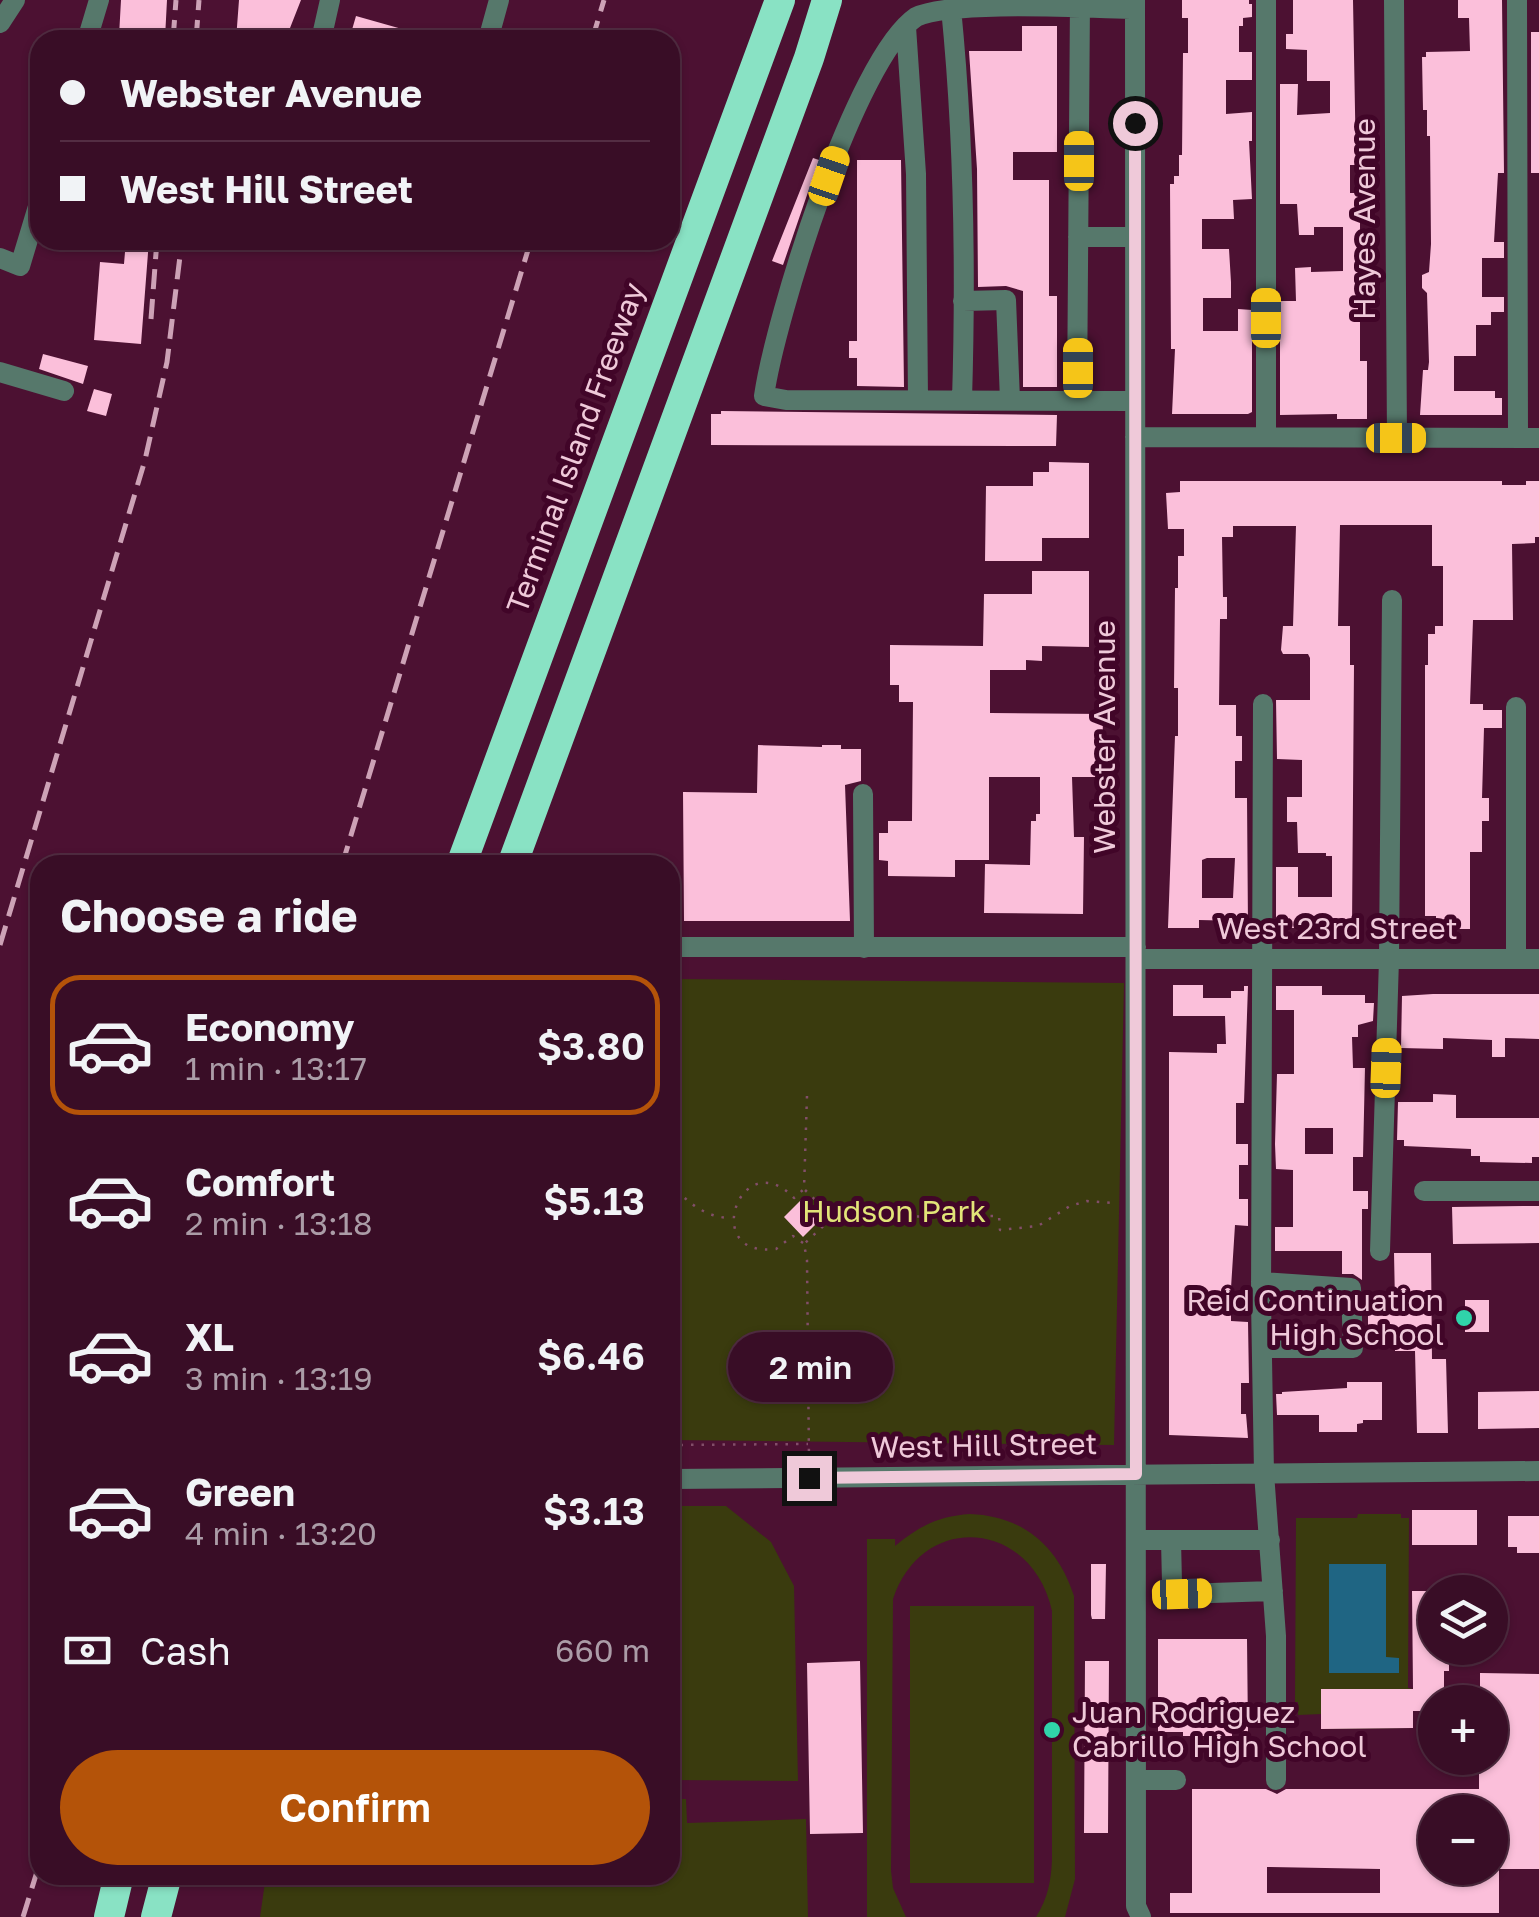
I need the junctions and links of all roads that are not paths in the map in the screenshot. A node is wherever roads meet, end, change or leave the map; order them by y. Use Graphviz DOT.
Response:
graph roads {
  1 [pos="14,0"];
  2 [pos="99,0"];
  3 [pos="330,0"];
  4 [pos="500,0"];
  5 [pos="780,0"];
  6 [pos="826,0"];
  7 [pos="1266,0"];
  8 [pos="1394,0"];
  9 [pos="1517,0"];
  10 [pos="1080,4"];
  11 [pos="1135,5"];
  12 [pos="950,8"];
  13 [pos="0,23"];
  14 [pos="906,28"];
  15 [pos="91,30"];
  16 [pos="323,30"];
  17 [pos="491,30"];
  18 [pos="30,233"];
  19 [pos="1135,236"];
  20 [pos="1078,237"];
  21 [pos="0,258"];
  22 [pos="963,301"];
  23 [pos="0,372"];
  24 [pos="64,391"];
  25 [pos="918,400"];
  26 [pos="962,400"];
  27 [pos="1010,400"];
  28 [pos="1077,401"];
  29 [pos="1135,401"];
  30 [pos="1135,437"];
  31 [pos="1266,437"];
  32 [pos="1396,438"];
  33 [pos="1529,438"];
  34 [pos="1392,600"];
  35 [pos="1263,704"];
  36 [pos="1516,707"];
  37 [pos="863,794"];
  38 [pos="465,855"];
  39 [pos="516,855"];
  40 [pos="680,947"];
  41 [pos="864,948"];
  42 [pos="1136,953"];
  43 [pos="1262,959"];
  44 [pos="1389,959"];
  45 [pos="1516,959"];
  46 [pos="1539,959"];
  47 [pos="1424,1191"];
  48 [pos="1539,1191"];
  49 [pos="1380,1252"];
  50 [pos="1262,1282"];
  51 [pos="1262,1348"];
  52 [pos="1539,1471"];
  53 [pos="1264,1473"];
  54 [pos="1136,1474"];
  55 [pos="680,1479"];
  56 [pos="1136,1540"];
  57 [pos="1171,1540"];
  58 [pos="1270,1540"];
  59 [pos="1273,1592"];
  60 [pos="1136,1780"];
  61 [pos="1176,1780"];
  62 [pos="1276,1780"];
  63 [pos="117,1885"];
  64 [pos="164,1885"];
  65 [pos="109,1917"];
  66 [pos="156,1917"];
  67 [pos="1141,1917"];
  1 -- 13 [label="street"];
  2 -- 15 [label="street"];
  3 -- 16 [label="street"];
  4 -- 17 [label="street"];
  5 -- 38 [label="highway, Terminal Island Freeway"];
  6 -- 39 [label="highway"];
  7 -- 31 [label="street"];
  8 -- 32 [label="street, Hayes Avenue"];
  9 -- 33 [label="street"];
  10 -- 11 [label="street"];
  10 -- 12 [label="street"];
  10 -- 20 [label="street"];
  11 -- 19 [label="street, Webster Avenue"];
  12 -- 14 [label="street"];
  12 -- 22 [label="street"];
  14 -- 25 [label="street"];
  14 -- 25 [label="street"];
  18 -- 21 [label="street"];
  19 -- 20 [label="street"];
  19 -- 29 [label="street, Webster Avenue"];
  20 -- 28 [label="street"];
  22 -- 26 [label="street"];
  22 -- 27 [label="street"];
  23 -- 24 [label="street"];
  25 -- 26 [label="street"];
  26 -- 27 [label="street"];
  27 -- 28 [label="street"];
  28 -- 29 [label="street"];
  29 -- 30 [label="street, Webster Avenue"];
  30 -- 31 [label="street"];
  30 -- 42 [label="street, Webster Avenue"];
  31 -- 32 [label="street"];
  32 -- 33 [label="street"];
  34 -- 44 [label="street"];
  35 -- 43 [label="street"];
  36 -- 45 [label="street"];
  37 -- 41 [label="street"];
  40 -- 41 [label="street, West 23rd Street"];
  41 -- 42 [label="street, West 23rd Street"];
  42 -- 43 [label="street, West 23rd Street"];
  42 -- 54 [label="street, Webster Avenue"];
  43 -- 44 [label="street, West 23rd Street"];
  43 -- 50 [label="street"];
  44 -- 45 [label="street, West 23rd Street"];
  44 -- 49 [label="street"];
  45 -- 46 [label="street, West 23rd Street"];
  47 -- 48 [label="street"];
  50 -- 51 [label="street"];
  50 -- 51 [label="street"];
  51 -- 53 [label="street"];
  52 -- 53 [label="street, West Hill Street"];
  53 -- 54 [label="street, West Hill Street"];
  53 -- 58 [label="street"];
  54 -- 55 [label="street, West Hill Street"];
  54 -- 56 [label="street, Webster Avenue"];
  56 -- 57 [label="street"];
  56 -- 60 [label="street, Webster Avenue"];
  57 -- 58 [label="street"];
  57 -- 59 [label="street"];
  58 -- 59 [label="street"];
  59 -- 62 [label="street"];
  60 -- 61 [label="street"];
  60 -- 67 [label="street, Webster Avenue"];
  63 -- 65 [label="highway"];
  64 -- 66 [label="highway"];
}
